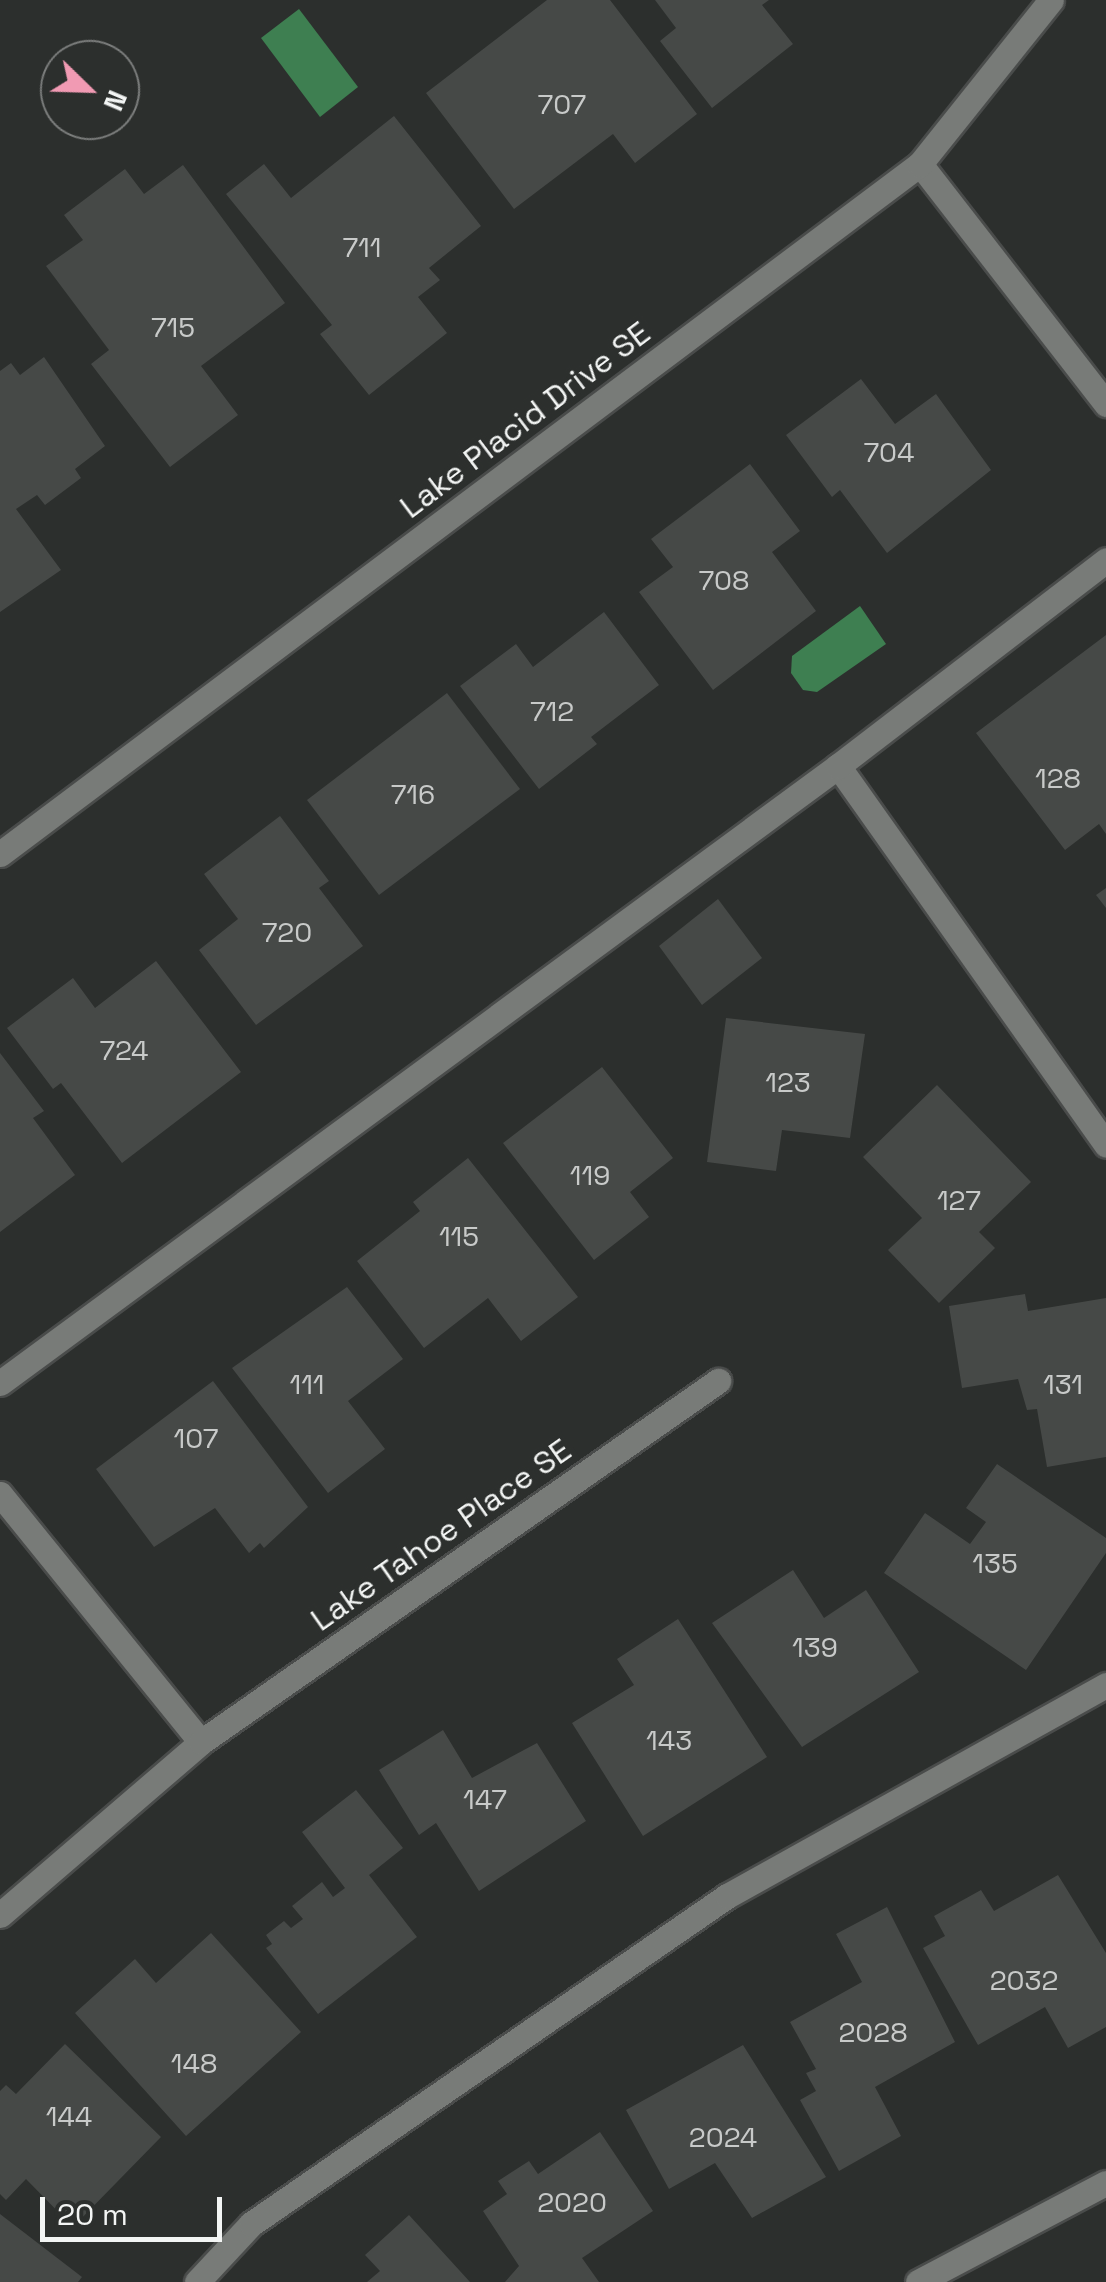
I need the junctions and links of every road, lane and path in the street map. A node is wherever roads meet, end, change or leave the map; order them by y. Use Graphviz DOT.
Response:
graph roads {
  1 [pos="1051,0"];
  2 [pos="920,164"];
  3 [pos="1106,404"];
  4 [pos="1106,560"];
  5 [pos="838,766"];
  6 [pos="0,854"];
  7 [pos="1106,1145"];
  8 [pos="718,1381"];
  9 [pos="0,1383"];
  10 [pos="0,1494"];
  11 [pos="1106,1686"];
  12 [pos="200,1742"];
  13 [pos="0,1915"];
  14 [pos="1106,2183"];
  15 [pos="197,2282"];
  16 [pos="918,2282"];
  1 -- 2 [label="street, Lake Placid Drive SE"];
  2 -- 3 [label="street"];
  2 -- 6 [label="street, Lake Placid Drive SE"];
  4 -- 5 [label="street"];
  5 -- 7 [label="street"];
  5 -- 9 [label="street"];
  8 -- 12 [label="street, Lake Tahoe Place SE"];
  10 -- 12 [label="street"];
  11 -- 15 [label="street"];
  12 -- 13 [label="street, Lake Tahoe Place SE"];
  14 -- 16 [label="street"];
}
